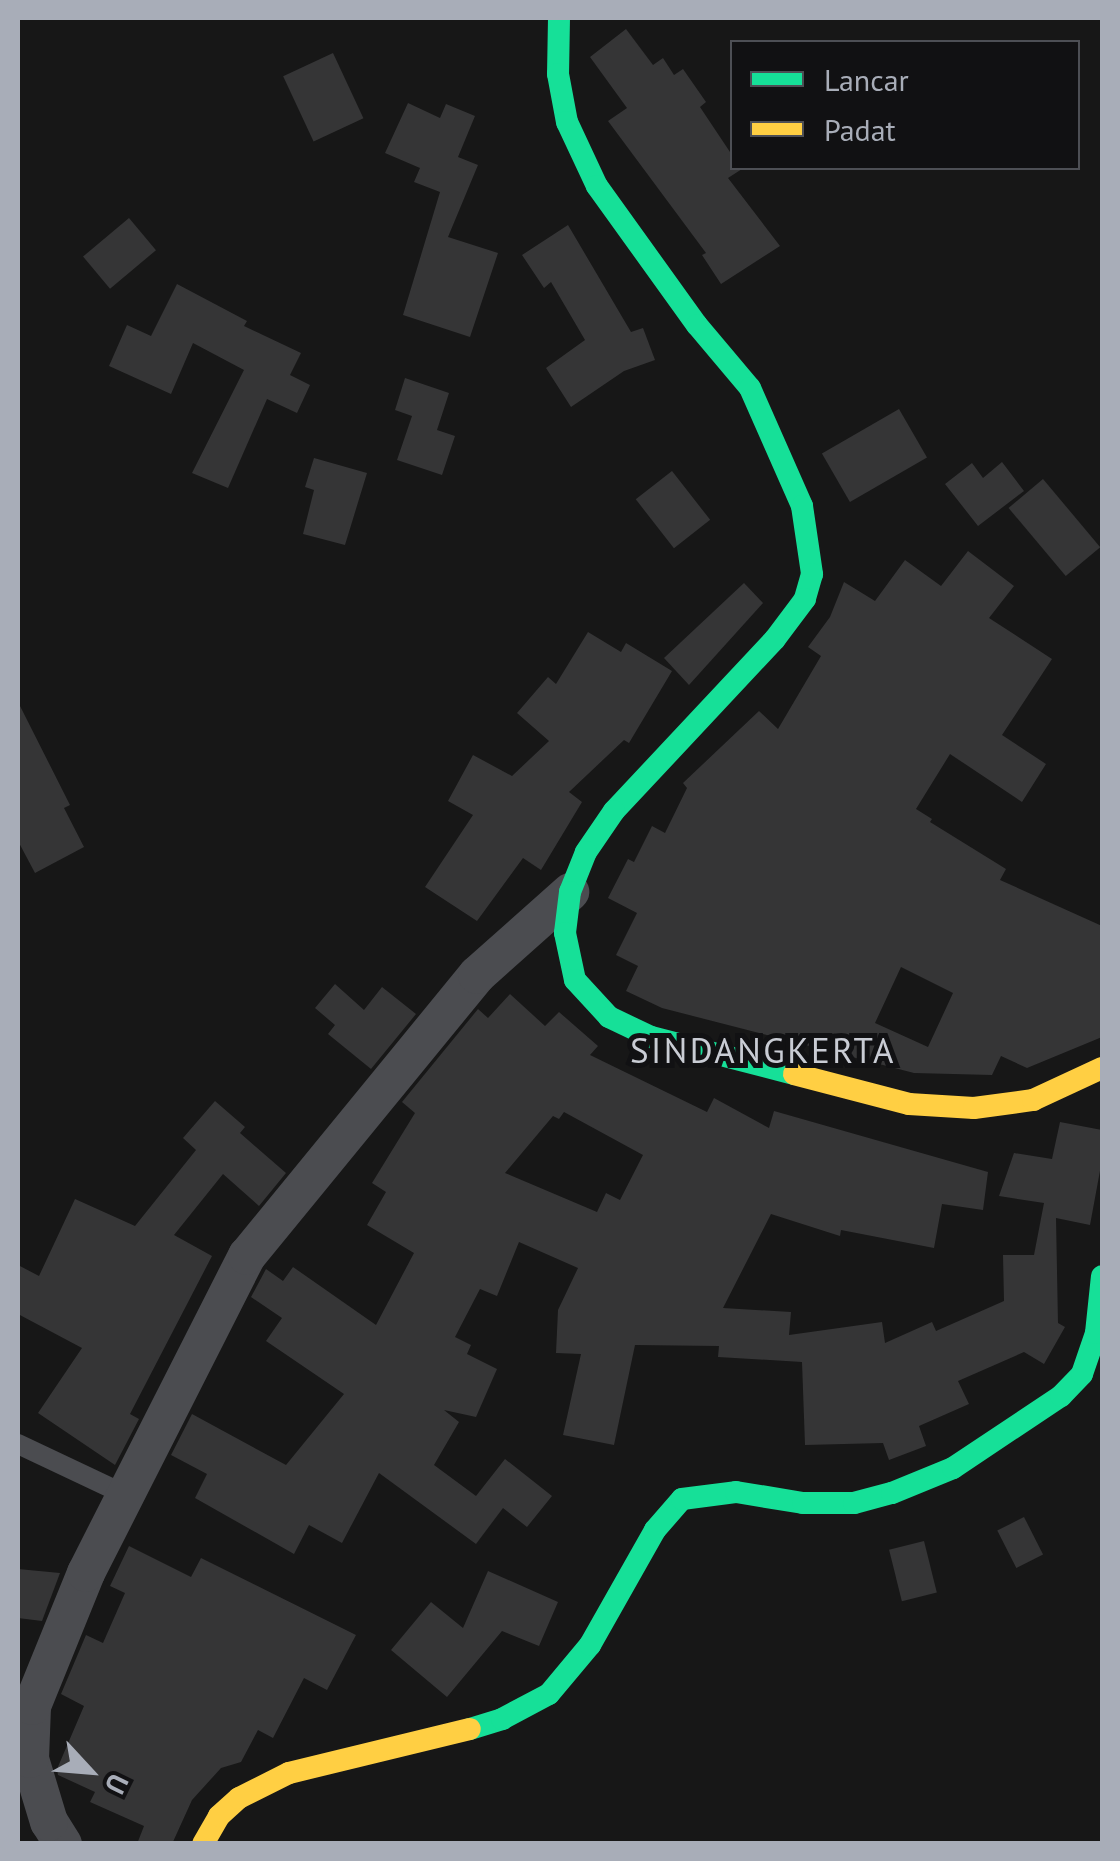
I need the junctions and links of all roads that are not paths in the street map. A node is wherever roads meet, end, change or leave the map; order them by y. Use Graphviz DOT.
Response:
graph roads {
  1 [pos="559,18"];
  2 [pos="570,892"];
  3 [pos="1102,1068"];
  4 [pos="1102,1276"];
  5 [pos="18,1444"];
  6 [pos="124,1494"];
  7 [pos="63,1844"];
  8 [pos="203,1844"];
  1 -- 2 [label="main road"];
  2 -- 3 [label="main road"];
  2 -- 6 [label="street"];
  4 -- 8 [label="main road"];
  5 -- 6 [label="lane"];
  6 -- 7 [label="street"];
}
